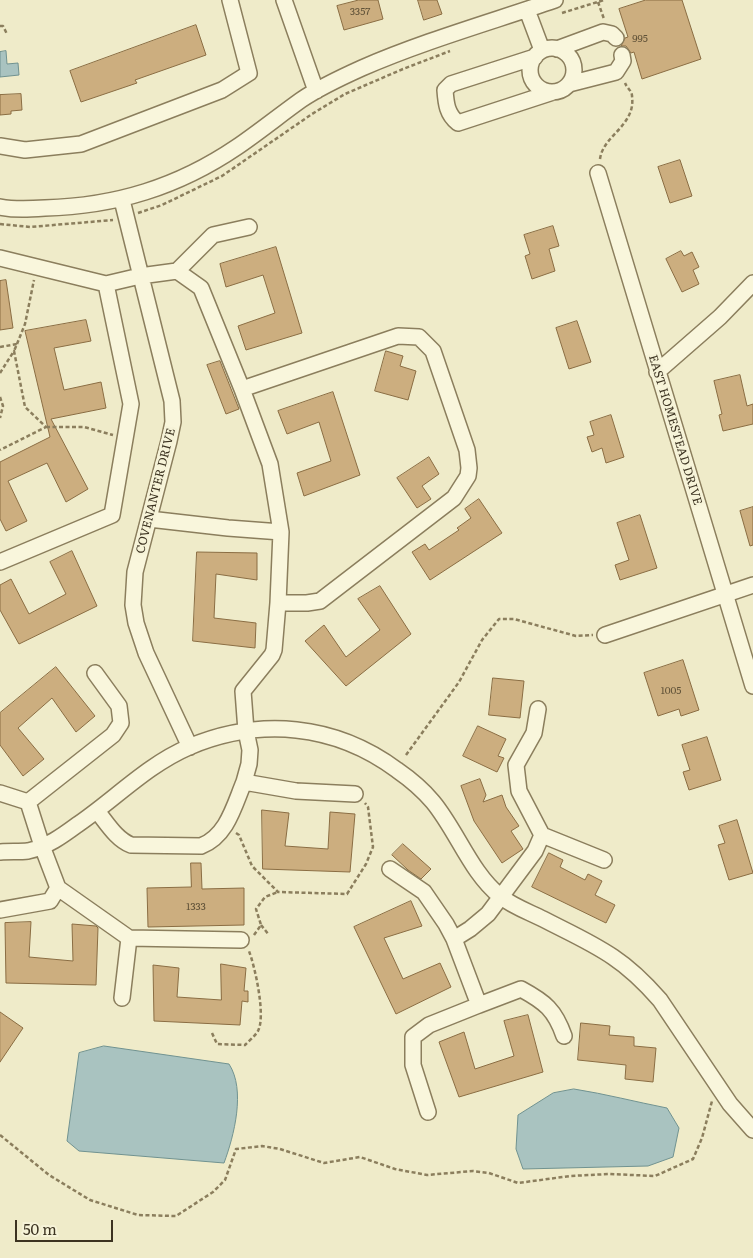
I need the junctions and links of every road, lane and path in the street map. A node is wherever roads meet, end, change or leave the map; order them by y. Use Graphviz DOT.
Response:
graph roads {
  1 [pos="230,0"];
  2 [pos="284,0"];
  3 [pos="604,0"];
  4 [pos="558,7"];
  5 [pos="527,10"];
  6 [pos="0,26"];
  7 [pos="7,34"];
  8 [pos="616,38"];
  9 [pos="456,48"];
  10 [pos="544,52"];
  11 [pos="622,55"];
  12 [pos="569,84"];
  13 [pos="316,91"];
  14 [pos="553,92"];
  15 [pos="0,146"];
  16 [pos="598,173"];
  17 [pos="122,200"];
  18 [pos="0,207"];
  19 [pos="126,217"];
  20 [pos="0,224"];
  21 [pos="249,227"];
  22 [pos="0,258"];
  23 [pos="37,267"];
  24 [pos="176,271"];
  25 [pos="140,276"];
  26 [pos="753,283"];
  27 [pos="106,284"];
  28 [pos="17,344"];
  29 [pos="0,347"];
  30 [pos="14,351"];
  31 [pos="657,372"];
  32 [pos="0,373"];
  33 [pos="242,389"];
  34 [pos="0,397"];
  35 [pos="0,418"];
  36 [pos="46,427"];
  37 [pos="126,439"];
  38 [pos="0,450"];
  39 [pos="149,519"];
  40 [pos="281,532"];
  41 [pos="0,562"];
  42 [pos="753,585"];
  43 [pos="725,594"];
  44 [pos="278,604"];
  45 [pos="605,635"];
  46 [pos="95,673"];
  47 [pos="753,686"];
  48 [pos="538,709"];
  49 [pos="246,731"];
  50 [pos="190,747"];
  51 [pos="406,755"];
  52 [pos="244,782"];
  53 [pos="0,793"];
  54 [pos="355,794"];
  55 [pos="28,802"];
  56 [pos="97,811"];
  57 [pos="226,826"];
  58 [pos="542,835"];
  59 [pos="42,846"];
  60 [pos="0,852"];
  61 [pos="604,860"];
  62 [pos="390,869"];
  63 [pos="58,888"];
  64 [pos="278,892"];
  65 [pos="501,897"];
  66 [pos="0,910"];
  67 [pos="261,925"];
  68 [pos="269,935"];
  69 [pos="128,938"];
  70 [pos="454,939"];
  71 [pos="244,943"];
  72 [pos="122,998"];
  73 [pos="479,1005"];
  74 [pos="212,1032"];
  75 [pos="564,1036"];
  76 [pos="718,1085"];
  77 [pos="428,1112"];
  78 [pos="753,1130"];
  79 [pos="0,1135"];
  1 -- 15 [label="street"];
  2 -- 13 [label="street"];
  3 -- 4 [label="path"];
  4 -- 5 [label="street"];
  5 -- 10 [label="street"];
  5 -- 13 [label="street"];
  6 -- 7 [label="path"];
  8 -- 10 [label="street"];
  9 -- 19 [label="path"];
  10 -- 12 [label="street"];
  10 -- 14 [label="street"];
  10 -- 14 [label="street"];
  11 -- 12 [label="street"];
  12 -- 14 [label="street"];
  13 -- 17 [label="street"];
  16 -- 31 [label="street, EAST HOMESTEAD DRIVE"];
  17 -- 18 [label="street"];
  17 -- 19 [label="street, COVENANTER DRIVE"];
  19 -- 20 [label="path"];
  19 -- 25 [label="street, COVENANTER DRIVE"];
  21 -- 24 [label="street"];
  22 -- 23 [label="street"];
  23 -- 27 [label="street"];
  23 -- 28 [label="path"];
  24 -- 25 [label="street"];
  24 -- 33 [label="street"];
  25 -- 27 [label="street"];
  25 -- 39 [label="street, COVENANTER DRIVE"];
  26 -- 31 [label="street"];
  27 -- 37 [label="street"];
  28 -- 29 [label="path"];
  28 -- 30 [label="path"];
  30 -- 32 [label="path"];
  30 -- 36 [label="path"];
  31 -- 43 [label="street, EAST HOMESTEAD DRIVE"];
  33 -- 40 [label="street"];
  33 -- 44 [label="street"];
  34 -- 35 [label="path"];
  36 -- 37 [label="path"];
  36 -- 38 [label="path"];
  37 -- 41 [label="street"];
  39 -- 40 [label="street"];
  39 -- 50 [label="street, COVENANTER DRIVE"];
  40 -- 44 [label="street"];
  42 -- 43 [label="street"];
  43 -- 45 [label="street"];
  43 -- 47 [label="street, EAST HOMESTEAD DRIVE"];
  44 -- 49 [label="street"];
  45 -- 51 [label="path"];
  46 -- 55 [label="street"];
  48 -- 58 [label="street"];
  49 -- 50 [label="street"];
  49 -- 52 [label="street"];
  49 -- 65 [label="street"];
  50 -- 56 [label="street"];
  52 -- 54 [label="street"];
  52 -- 57 [label="street"];
  53 -- 55 [label="street"];
  54 -- 64 [label="path"];
  55 -- 59 [label="street"];
  56 -- 57 [label="street"];
  56 -- 59 [label="street"];
  57 -- 64 [label="path"];
  58 -- 61 [label="street"];
  58 -- 65 [label="street"];
  59 -- 60 [label="street"];
  59 -- 63 [label="street"];
  62 -- 70 [label="street"];
  63 -- 66 [label="street"];
  63 -- 69 [label="street"];
  64 -- 67 [label="path"];
  65 -- 70 [label="street"];
  65 -- 76 [label="street"];
  67 -- 68 [label="path"];
  67 -- 71 [label="path"];
  69 -- 71 [label="street"];
  69 -- 72 [label="street"];
  70 -- 73 [label="street"];
  71 -- 74 [label="path"];
  73 -- 75 [label="street"];
  73 -- 77 [label="street"];
  76 -- 78 [label="street"];
  76 -- 79 [label="path"];
}
